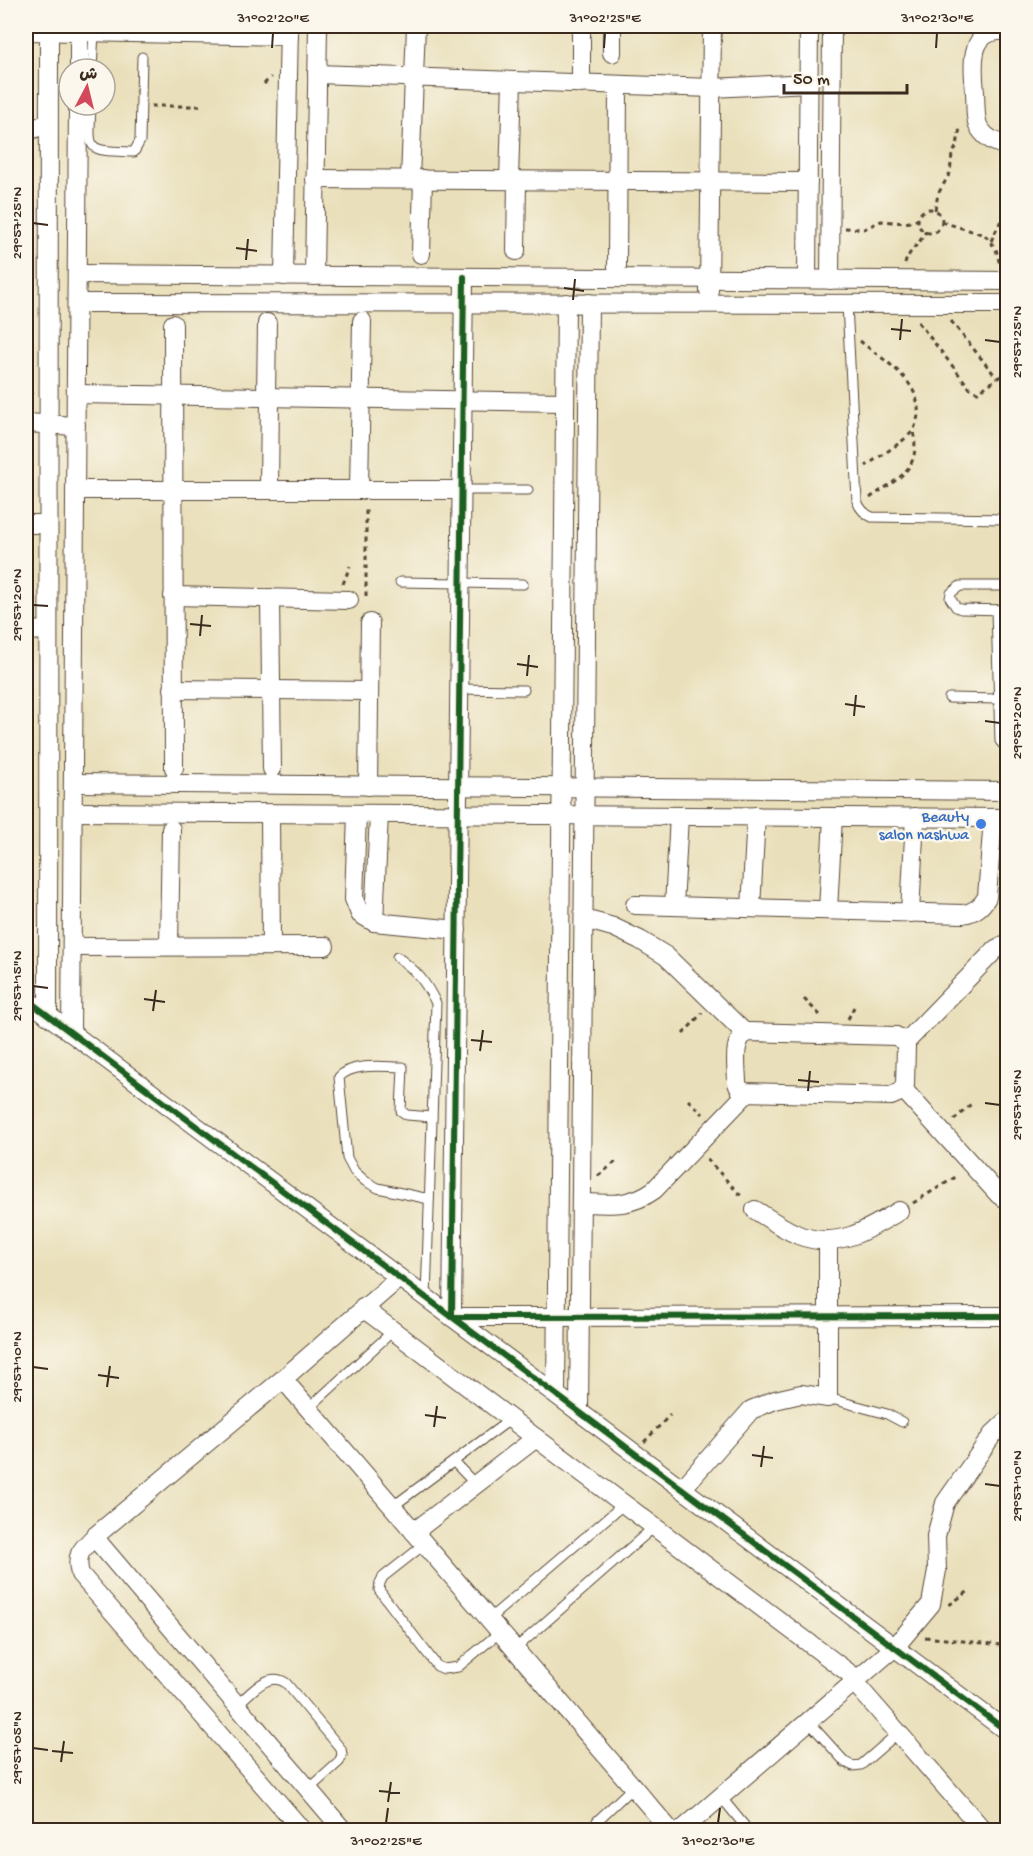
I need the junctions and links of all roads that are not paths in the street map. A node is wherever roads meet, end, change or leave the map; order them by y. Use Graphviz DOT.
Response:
graph roads {
  1 [pos="318,26"];
  2 [pos="416,26"];
  3 [pos="581,26"];
  4 [pos="612,26"];
  5 [pos="712,26"];
  6 [pos="809,26"];
  7 [pos="832,26"];
  8 [pos="48,28"];
  9 [pos="26,31"];
  10 [pos="289,31"];
  11 [pos="1008,31"];
  12 [pos="86,32"];
  13 [pos="612,53"];
  14 [pos="81,57"];
  15 [pos="90,57"];
  16 [pos="142,57"];
  17 [pos="317,74"];
  18 [pos="414,78"];
  19 [pos="512,81"];
  20 [pos="809,83"];
  21 [pos="581,84"];
  22 [pos="618,85"];
  23 [pos="712,88"];
  24 [pos="78,117"];
  25 [pos="91,117"];
  26 [pos="48,123"];
  27 [pos="26,132"];
  28 [pos="1008,145"];
  29 [pos="315,179"];
  30 [pos="416,179"];
  31 [pos="513,180"];
  32 [pos="618,180"];
  33 [pos="711,181"];
  34 [pos="808,182"];
  35 [pos="516,251"];
  36 [pos="421,254"];
  37 [pos="617,267"];
  38 [pos="77,274"];
  39 [pos="163,274"];
  40 [pos="284,276"];
  41 [pos="314,276"];
  42 [pos="464,277"];
  43 [pos="710,279"];
  44 [pos="807,279"];
  45 [pos="830,280"];
  46 [pos="1003,281"];
  47 [pos="77,303"];
  48 [pos="162,303"];
  49 [pos="463,303"];
  50 [pos="566,303"];
  51 [pos="589,303"];
  52 [pos="709,303"];
  53 [pos="847,304"];
  54 [pos="1008,304"];
  55 [pos="362,321"];
  56 [pos="267,323"];
  57 [pos="173,324"];
  58 [pos="76,394"];
  59 [pos="173,396"];
  60 [pos="268,397"];
  61 [pos="361,399"];
  62 [pos="462,400"];
  63 [pos="565,402"];
  64 [pos="26,423"];
  65 [pos="48,424"];
  66 [pos="76,426"];
  67 [pos="75,490"];
  68 [pos="173,490"];
  69 [pos="269,490"];
  70 [pos="363,490"];
  71 [pos="461,490"];
  72 [pos="528,490"];
  73 [pos="1008,519"];
  74 [pos="26,524"];
  75 [pos="48,524"];
  76 [pos="400,582"];
  77 [pos="460,583"];
  78 [pos="523,584"];
  79 [pos="1008,586"];
  80 [pos="173,596"];
  81 [pos="270,598"];
  82 [pos="358,598"];
  83 [pos="996,610"];
  84 [pos="1008,610"];
  85 [pos="370,623"];
  86 [pos="48,630"];
  87 [pos="26,631"];
  88 [pos="997,649"];
  89 [pos="1008,649"];
  90 [pos="1003,683"];
  91 [pos="173,689"];
  92 [pos="459,689"];
  93 [pos="271,690"];
  94 [pos="524,690"];
  95 [pos="369,691"];
  96 [pos="949,698"];
  97 [pos="998,699"];
  98 [pos="48,714"];
  99 [pos="74,715"];
  100 [pos="1003,718"];
  101 [pos="1008,750"];
  102 [pos="174,768"];
  103 [pos="272,769"];
  104 [pos="73,783"];
  105 [pos="368,786"];
  106 [pos="458,786"];
  107 [pos="562,787"];
  108 [pos="585,787"];
  109 [pos="873,790"];
  110 [pos="1008,791"];
  111 [pos="73,812"];
  112 [pos="270,814"];
  113 [pos="357,814"];
  114 [pos="379,814"];
  115 [pos="458,815"];
  116 [pos="562,815"];
  117 [pos="585,815"];
  118 [pos="679,816"];
  119 [pos="756,816"];
  120 [pos="833,817"];
  121 [pos="874,817"];
  122 [pos="915,817"];
  123 [pos="1000,818"];
  124 [pos="171,829"];
  125 [pos="635,905"];
  126 [pos="674,906"];
  127 [pos="752,908"];
  128 [pos="828,910"];
  129 [pos="910,913"];
  130 [pos="584,919"];
  131 [pos="374,922"];
  132 [pos="457,930"];
  133 [pos="1008,943"];
  134 [pos="169,946"];
  135 [pos="271,946"];
  136 [pos="325,946"];
  137 [pos="72,947"];
  138 [pos="397,957"];
  139 [pos="26,999"];
  140 [pos="48,1016"];
  141 [pos="745,1033"];
  142 [pos="71,1034"];
  143 [pos="905,1043"];
  144 [pos="583,1089"];
  145 [pos="903,1089"];
  146 [pos="560,1090"];
  147 [pos="747,1092"];
  148 [pos="432,1117"];
  149 [pos="429,1199"];
  150 [pos="1008,1200"];
  151 [pos="582,1203"];
  152 [pos="755,1210"];
  153 [pos="899,1211"];
  154 [pos="828,1240"];
  155 [pos="399,1278"];
  156 [pos="426,1297"];
  157 [pos="363,1308"];
  158 [pos="828,1316"];
  159 [pos="1008,1316"];
  160 [pos="452,1317"];
  161 [pos="558,1317"];
  162 [pos="581,1317"];
  163 [pos="393,1331"];
  164 [pos="283,1379"];
  165 [pos="556,1394"];
  166 [pos="828,1398"];
  167 [pos="309,1409"];
  168 [pos="579,1412"];
  169 [pos="511,1419"];
  170 [pos="1008,1420"];
  171 [pos="902,1422"];
  172 [pos="536,1438"];
  173 [pos="454,1462"];
  174 [pos="475,1484"];
  175 [pos="682,1489"];
  176 [pos="624,1504"];
  177 [pos="392,1507"];
  178 [pos="654,1527"];
  179 [pos="94,1537"];
  180 [pos="419,1538"];
  181 [pos="494,1625"];
  182 [pos="900,1641"];
  183 [pos="515,1649"];
  184 [pos="855,1680"];
  185 [pos="237,1706"];
  186 [pos="808,1721"];
  187 [pos="1008,1732"];
  188 [pos="898,1733"];
  189 [pos="633,1787"];
  190 [pos="308,1790"];
  191 [pos="721,1797"];
  192 [pos="302,1830"];
  193 [pos="343,1830"];
  194 [pos="595,1830"];
  195 [pos="670,1830"];
  196 [pos="682,1830"];
  197 [pos="748,1830"];
  198 [pos="983,1830"];
  1 -- 17 [label="street"];
  2 -- 18 [label="street"];
  3 -- 21 [label="street"];
  4 -- 13 [label="street"];
  5 -- 23 [label="street"];
  6 -- 20 [label="street"];
  7 -- 45 [label="street"];
  8 -- 9 [label="street"];
  8 -- 12 [label="street"];
  8 -- 26 [label="street"];
  10 -- 12 [label="street"];
  10 -- 40 [label="street"];
  11 -- 28 [label="street"];
  12 -- 14 [label="street"];
  12 -- 15 [label="lane"];
  16 -- 25 [label="lane"];
  17 -- 18 [label="street"];
  17 -- 29 [label="street"];
  18 -- 19 [label="street"];
  18 -- 30 [label="street"];
  19 -- 21 [label="street"];
  19 -- 31 [label="street"];
  20 -- 23 [label="street"];
  20 -- 34 [label="street"];
  21 -- 22 [label="street"];
  22 -- 23 [label="street"];
  22 -- 32 [label="street"];
  23 -- 33 [label="street"];
  24 -- 38 [label="street"];
  26 -- 27 [label="street"];
  26 -- 65 [label="street"];
  29 -- 30 [label="street"];
  29 -- 41 [label="street"];
  30 -- 31 [label="street"];
  30 -- 36 [label="street"];
  31 -- 32 [label="street"];
  31 -- 35 [label="street"];
  32 -- 33 [label="street"];
  32 -- 37 [label="street"];
  33 -- 34 [label="street"];
  33 -- 43 [label="street"];
  34 -- 44 [label="street"];
  38 -- 39 [label="street"];
  38 -- 47 [label="street"];
  39 -- 40 [label="street"];
  39 -- 48 [label="street"];
  40 -- 41 [label="street"];
  41 -- 42 [label="street"];
  42 -- 43 [label="street"];
  42 -- 49 [label="street"];
  43 -- 44 [label="street"];
  43 -- 52 [label="street"];
  44 -- 45 [label="street"];
  45 -- 46 [label="street"];
  47 -- 48 [label="street"];
  47 -- 58 [label="street"];
  48 -- 49 [label="street"];
  49 -- 50 [label="street"];
  49 -- 62 [label="street"];
  50 -- 51 [label="street"];
  50 -- 63 [label="street"];
  51 -- 52 [label="street"];
  51 -- 108 [label="street"];
  52 -- 53 [label="street"];
  53 -- 54 [label="street"];
  53 -- 73 [label="lane"];
  55 -- 61 [label="street"];
  56 -- 60 [label="street"];
  57 -- 59 [label="street"];
  58 -- 59 [label="street"];
  58 -- 66 [label="street"];
  59 -- 60 [label="street"];
  59 -- 68 [label="street"];
  60 -- 61 [label="street"];
  60 -- 69 [label="street"];
  61 -- 62 [label="street"];
  61 -- 70 [label="street"];
  62 -- 63 [label="street"];
  62 -- 71 [label="street"];
  63 -- 107 [label="street"];
  64 -- 65 [label="street"];
  65 -- 66 [label="street"];
  65 -- 75 [label="street"];
  66 -- 67 [label="street"];
  67 -- 68 [label="street"];
  67 -- 99 [label="street"];
  68 -- 69 [label="street"];
  68 -- 80 [label="street"];
  69 -- 70 [label="street"];
  70 -- 71 [label="street"];
  71 -- 72 [label="lane"];
  71 -- 77 [label="street"];
  74 -- 75 [label="street"];
  75 -- 86 [label="street"];
  76 -- 77 [label="lane"];
  77 -- 78 [label="lane"];
  77 -- 92 [label="street"];
  79 -- 83 [label="lane"];
  80 -- 81 [label="street"];
  80 -- 91 [label="street"];
  81 -- 82 [label="street"];
  81 -- 93 [label="street"];
  83 -- 84 [label="lane"];
  83 -- 88 [label="lane"];
  85 -- 95 [label="street"];
  86 -- 87 [label="street"];
  86 -- 98 [label="street"];
  88 -- 89 [label="lane"];
  88 -- 90 [label="lane"];
  90 -- 97 [label="lane"];
  91 -- 93 [label="street"];
  91 -- 102 [label="street"];
  92 -- 94 [label="lane"];
  92 -- 106 [label="street"];
  93 -- 95 [label="street"];
  93 -- 103 [label="street"];
  95 -- 105 [label="street"];
  96 -- 97 [label="lane"];
  97 -- 100 [label="lane"];
  98 -- 99 [label="street"];
  98 -- 140 [label="street"];
  99 -- 104 [label="street"];
  100 -- 101 [label="lane"];
  104 -- 105 [label="street"];
  104 -- 111 [label="street"];
  105 -- 106 [label="street"];
  106 -- 107 [label="street"];
  106 -- 115 [label="street"];
  107 -- 108 [label="street"];
  107 -- 116 [label="street"];
  108 -- 109 [label="street"];
  108 -- 117 [label="street"];
  109 -- 110 [label="street"];
  109 -- 121 [label="street"];
  111 -- 112 [label="street"];
  111 -- 137 [label="street"];
  112 -- 113 [label="street"];
  112 -- 135 [label="street"];
  113 -- 114 [label="street"];
  113 -- 131 [label="street"];
  114 -- 115 [label="street"];
  114 -- 131 [label="street"];
  115 -- 116 [label="street"];
  115 -- 132 [label="street"];
  116 -- 117 [label="street"];
  116 -- 146 [label="street"];
  117 -- 118 [label="street"];
  117 -- 130 [label="street"];
  118 -- 119 [label="street"];
  118 -- 126 [label="street"];
  119 -- 120 [label="street"];
  119 -- 127 [label="street"];
  120 -- 121 [label="street"];
  120 -- 128 [label="street"];
  121 -- 122 [label="street"];
  122 -- 123 [label="street"];
  122 -- 129 [label="street"];
  123 -- 129 [label="street"];
  124 -- 134 [label="street"];
  125 -- 126 [label="street"];
  126 -- 127 [label="street"];
  127 -- 128 [label="street"];
  128 -- 129 [label="street"];
  130 -- 141 [label="street"];
  130 -- 144 [label="street"];
  131 -- 132 [label="street"];
  132 -- 160 [label="street"];
  133 -- 143 [label="street"];
  134 -- 135 [label="street"];
  134 -- 137 [label="street"];
  135 -- 136 [label="street"];
  137 -- 142 [label="street"];
  138 -- 148 [label="lane"];
  139 -- 140 [label="street"];
  140 -- 142 [label="street"];
  141 -- 143 [label="street"];
  141 -- 147 [label="street"];
  142 -- 155 [label="street"];
  143 -- 145 [label="street"];
  144 -- 146 [label="street"];
  144 -- 151 [label="street"];
  145 -- 147 [label="street"];
  145 -- 150 [label="street"];
  146 -- 161 [label="street"];
  147 -- 151 [label="street"];
  148 -- 149 [label="lane"];
  148 -- 149 [label="lane"];
  149 -- 156 [label="lane"];
  151 -- 162 [label="street"];
  152 -- 154 [label="street"];
  153 -- 154 [label="street"];
  154 -- 158 [label="street"];
  155 -- 156 [label="street"];
  155 -- 157 [label="street"];
  156 -- 160 [label="street"];
  157 -- 163 [label="street"];
  157 -- 164 [label="street"];
  158 -- 159 [label="street"];
  158 -- 162 [label="street"];
  158 -- 166 [label="street"];
  160 -- 161 [label="street"];
  160 -- 165 [label="street"];
  161 -- 162 [label="street"];
  161 -- 165 [label="street"];
  162 -- 168 [label="street"];
  163 -- 167 [label="lane"];
  163 -- 169 [label="street"];
  164 -- 167 [label="street"];
  164 -- 179 [label="street"];
  165 -- 168 [label="street"];
  166 -- 171 [label="lane"];
  166 -- 175 [label="street"];
  167 -- 177 [label="street"];
  168 -- 175 [label="street"];
  169 -- 172 [label="street"];
  169 -- 173 [label="lane"];
  170 -- 182 [label="street"];
  172 -- 174 [label="street"];
  172 -- 176 [label="street"];
  173 -- 174 [label="lane"];
  173 -- 177 [label="lane"];
  174 -- 180 [label="street"];
  175 -- 182 [label="street"];
  176 -- 178 [label="street"];
  176 -- 181 [label="lane"];
  177 -- 180 [label="street"];
  178 -- 183 [label="lane"];
  178 -- 184 [label="street"];
  179 -- 185 [label="street"];
  179 -- 192 [label="street"];
  180 -- 181 [label="street"];
  180 -- 181 [label="lane"];
  181 -- 183 [label="street"];
  182 -- 184 [label="street"];
  182 -- 187 [label="street"];
  183 -- 189 [label="street"];
  184 -- 186 [label="street"];
  184 -- 188 [label="street"];
  185 -- 190 [label="street"];
  185 -- 190 [label="lane"];
  186 -- 188 [label="lane"];
  186 -- 191 [label="street"];
  188 -- 198 [label="street"];
  189 -- 194 [label="lane"];
  189 -- 195 [label="street"];
  190 -- 193 [label="street"];
  191 -- 196 [label="street"];
  191 -- 197 [label="lane"];
}
